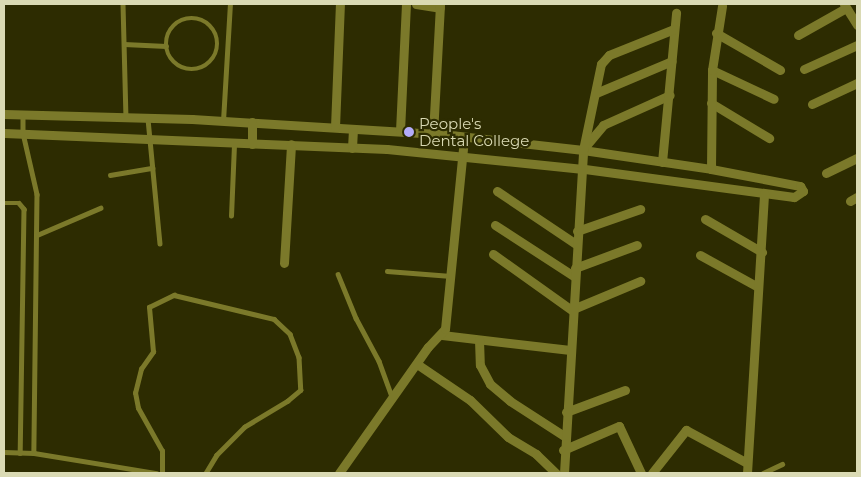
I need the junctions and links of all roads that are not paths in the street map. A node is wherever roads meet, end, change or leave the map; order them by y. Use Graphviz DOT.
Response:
graph roads {
  1 [pos="123,4"];
  2 [pos="230,4"];
  3 [pos="340,4"];
  4 [pos="406,4"];
  5 [pos="416,4"];
  6 [pos="440,6"];
  7 [pos="722,6"];
  8 [pos="845,6"];
  9 [pos="676,13"];
  10 [pos="857,25"];
  11 [pos="674,29"];
  12 [pos="716,33"];
  13 [pos="798,35"];
  14 [pos="124,44"];
  15 [pos="857,44"];
  16 [pos="166,46"];
  17 [pos="672,61"];
  18 [pos="804,69"];
  19 [pos="712,70"];
  20 [pos="780,70"];
  21 [pos="857,83"];
  22 [pos="596,93"];
  23 [pos="670,95"];
  24 [pos="774,99"];
  25 [pos="712,103"];
  26 [pos="812,104"];
  27 [pos="4,114"];
  28 [pos="22,115"];
  29 [pos="126,118"];
  30 [pos="148,119"];
  31 [pos="223,121"];
  32 [pos="252,122"];
  33 [pos="335,127"];
  34 [pos="353,128"];
  35 [pos="400,131"];
  36 [pos="4,133"];
  37 [pos="23,133"];
  38 [pos="433,134"];
  39 [pos="464,137"];
  40 [pos="769,138"];
  41 [pos="149,140"];
  42 [pos="234,143"];
  43 [pos="252,144"];
  44 [pos="291,144"];
  45 [pos="352,148"];
  46 [pos="582,150"];
  47 [pos="462,156"];
  48 [pos="857,158"];
  49 [pos="662,162"];
  50 [pos="152,168"];
  51 [pos="583,169"];
  52 [pos="711,169"];
  53 [pos="826,173"];
  54 [pos="110,176"];
  55 [pos="496,191"];
  56 [pos="764,194"];
  57 [pos="4,203"];
  58 [pos="100,208"];
  59 [pos="640,209"];
  60 [pos="231,216"];
  61 [pos="705,219"];
  62 [pos="495,225"];
  63 [pos="577,231"];
  64 [pos="37,235"];
  65 [pos="160,243"];
  66 [pos="576,244"];
  67 [pos="637,245"];
  68 [pos="762,252"];
  69 [pos="493,254"];
  70 [pos="700,254"];
  71 [pos="284,263"];
  72 [pos="387,271"];
  73 [pos="575,273"];
  74 [pos="338,274"];
  75 [pos="452,276"];
  76 [pos="640,281"];
  77 [pos="758,287"];
  78 [pos="573,310"];
  79 [pos="442,335"];
  80 [pos="479,340"];
  81 [pos="570,350"];
  82 [pos="417,364"];
  83 [pos="625,390"];
  84 [pos="392,398"];
  85 [pos="566,412"];
  86 [pos="564,436"];
  87 [pos="563,450"];
  88 [pos="4,452"];
  89 [pos="20,453"];
  90 [pos="34,453"];
  91 [pos="747,463"];
  92 [pos="782,464"];
  93 [pos="156,473"];
  94 [pos="162,473"];
  95 [pos="206,473"];
  96 [pos="339,473"];
  97 [pos="556,473"];
  98 [pos="564,473"];
  99 [pos="641,473"];
  100 [pos="652,473"];
  101 [pos="747,473"];
  102 [pos="764,473"];
  1 -- 14 [label="lane"];
  2 -- 31 [label="lane"];
  3 -- 33 [label="street"];
  4 -- 35 [label="street"];
  5 -- 6 [label="street"];
  6 -- 38 [label="street"];
  7 -- 12 [label="street"];
  8 -- 10 [label="street"];
  8 -- 13 [label="street"];
  9 -- 11 [label="street"];
  11 -- 17 [label="street"];
  11 -- 22 [label="street"];
  12 -- 19 [label="street"];
  12 -- 20 [label="street"];
  14 -- 16 [label="lane"];
  14 -- 29 [label="lane"];
  15 -- 18 [label="street"];
  16 -- 16 [label="lane"];
  17 -- 22 [label="street"];
  17 -- 23 [label="street"];
  19 -- 24 [label="street"];
  19 -- 25 [label="street"];
  21 -- 26 [label="street"];
  22 -- 46 [label="street"];
  23 -- 46 [label="street"];
  23 -- 49 [label="street"];
  25 -- 40 [label="street"];
  25 -- 52 [label="street"];
  27 -- 28 [label="street"];
  28 -- 29 [label="street"];
  28 -- 37 [label="lane"];
  29 -- 30 [label="street"];
  30 -- 31 [label="street"];
  30 -- 41 [label="lane"];
  31 -- 32 [label="street"];
  32 -- 33 [label="street"];
  32 -- 43 [label="street"];
  33 -- 34 [label="street"];
  34 -- 35 [label="street"];
  34 -- 45 [label="street"];
  35 -- 38 [label="street"];
  36 -- 37 [label="street"];
  37 -- 41 [label="street"];
  37 -- 64 [label="lane"];
  38 -- 39 [label="street"];
  39 -- 46 [label="street"];
  39 -- 47 [label="street"];
  41 -- 42 [label="street"];
  41 -- 50 [label="lane"];
  42 -- 43 [label="street"];
  42 -- 60 [label="lane"];
  43 -- 44 [label="street"];
  44 -- 45 [label="street"];
  44 -- 71 [label="street"];
  45 -- 47 [label="street"];
  46 -- 49 [label="street"];
  46 -- 51 [label="street"];
  47 -- 51 [label="street"];
  47 -- 75 [label="street"];
  48 -- 53 [label="street"];
  49 -- 52 [label="street"];
  50 -- 54 [label="lane"];
  50 -- 65 [label="lane"];
  51 -- 56 [label="street"];
  51 -- 63 [label="street"];
  52 -- 56 [label="street"];
  55 -- 66 [label="street"];
  56 -- 68 [label="street"];
  57 -- 89 [label="lane"];
  58 -- 64 [label="lane"];
  59 -- 63 [label="street"];
  61 -- 68 [label="street"];
  62 -- 73 [label="street"];
  63 -- 66 [label="street"];
  64 -- 90 [label="lane"];
  66 -- 73 [label="street"];
  67 -- 73 [label="street"];
  68 -- 77 [label="street"];
  69 -- 78 [label="street"];
  70 -- 77 [label="street"];
  72 -- 75 [label="lane"];
  73 -- 78 [label="street"];
  74 -- 84 [label="lane"];
  75 -- 79 [label="street"];
  76 -- 78 [label="street"];
  77 -- 91 [label="street"];
  78 -- 81 [label="street"];
  79 -- 80 [label="street"];
  79 -- 82 [label="street"];
  80 -- 81 [label="street"];
  80 -- 86 [label="street"];
  81 -- 85 [label="street"];
  82 -- 84 [label="street"];
  82 -- 97 [label="street"];
  83 -- 85 [label="street"];
  84 -- 96 [label="street"];
  85 -- 86 [label="street"];
  86 -- 87 [label="street"];
  87 -- 98 [label="street"];
  87 -- 99 [label="street"];
  88 -- 89 [label="lane"];
  89 -- 90 [label="lane"];
  90 -- 93 [label="lane"];
  91 -- 100 [label="street"];
  91 -- 101 [label="street"];
  92 -- 102 [label="lane"];
  94 -- 95 [label="lane"];
}
